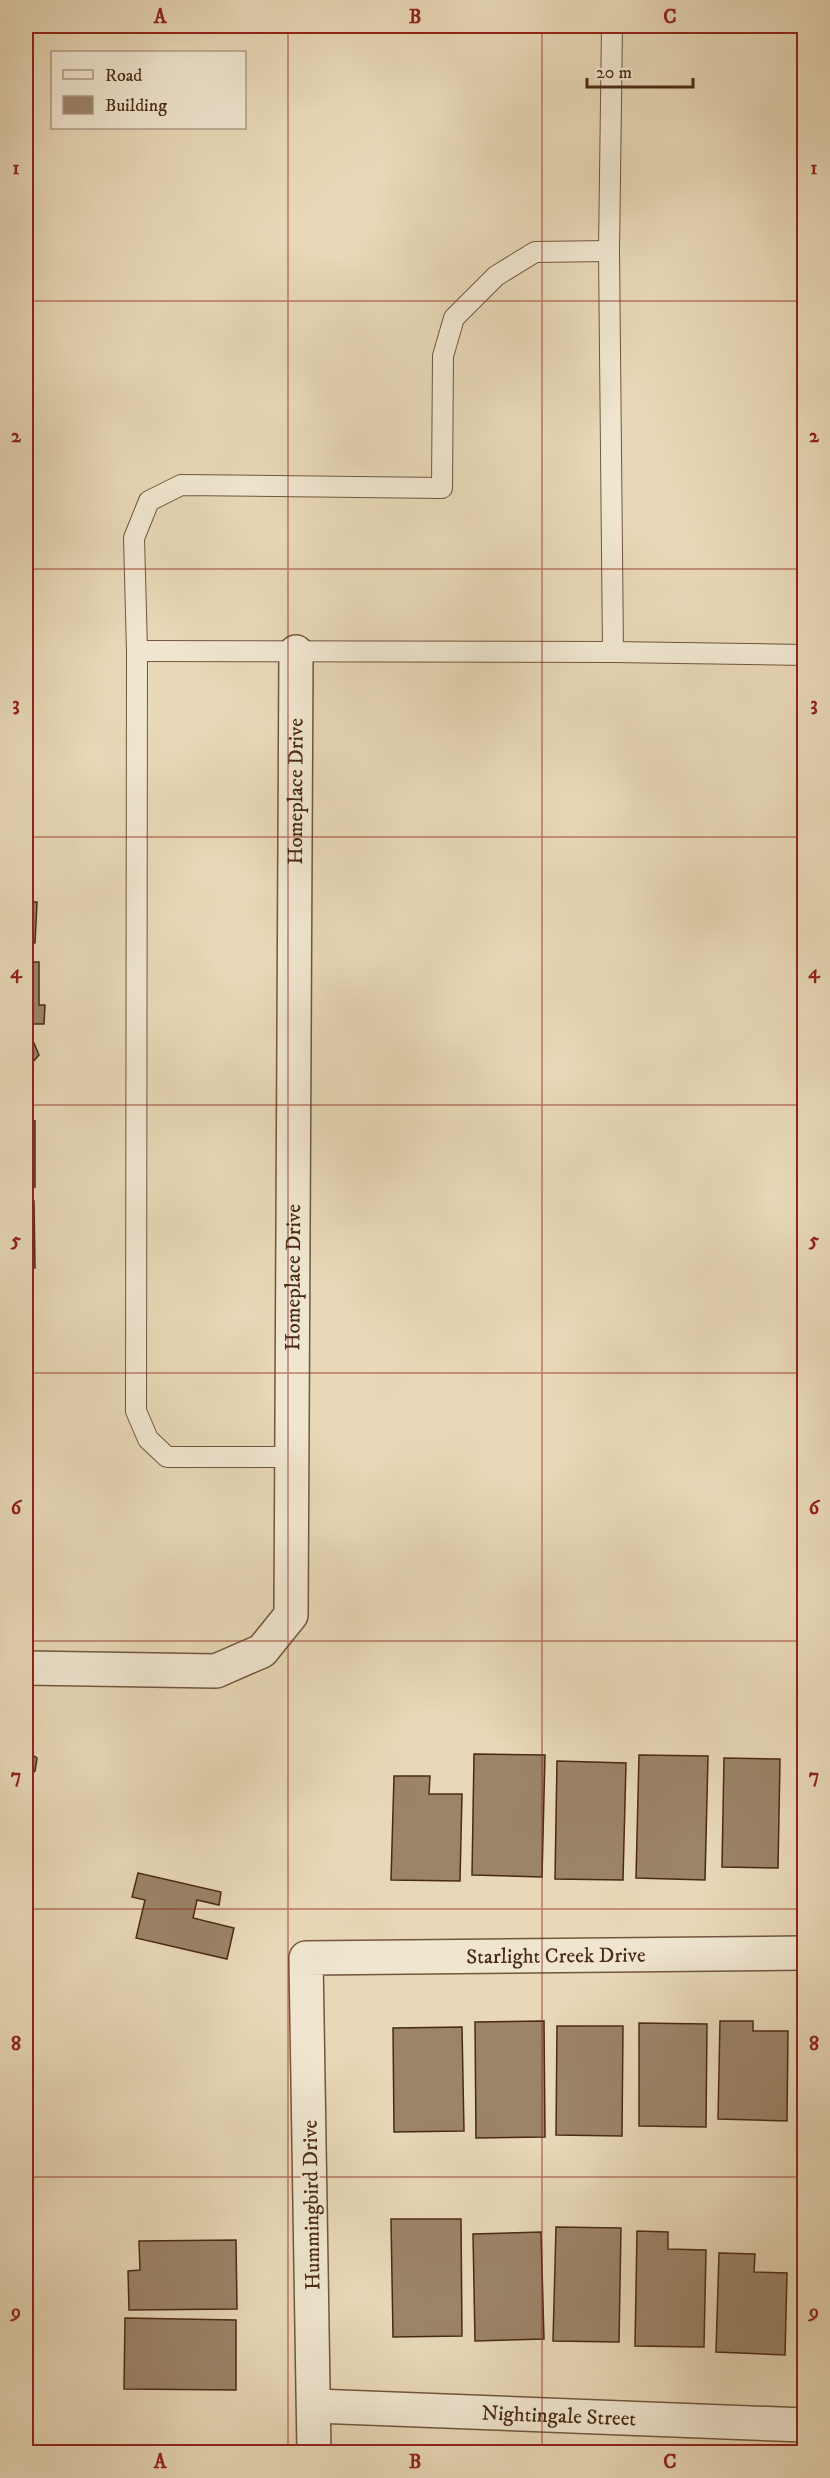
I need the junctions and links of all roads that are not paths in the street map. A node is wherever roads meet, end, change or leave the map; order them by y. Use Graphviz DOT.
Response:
graph roads {
  1 [pos="612,26"];
  2 [pos="609,251"];
  3 [pos="137,651"];
  4 [pos="296,652"];
  5 [pos="613,652"];
  6 [pos="804,655"];
  7 [pos="293,1457"];
  8 [pos="26,1668"];
  9 [pos="804,1953"];
  10 [pos="306,1958"];
  11 [pos="315,2406"];
  12 [pos="804,2425"];
  13 [pos="314,2452"];
  1 -- 2 [label="lane"];
  2 -- 3 [label="lane"];
  2 -- 5 [label="lane"];
  3 -- 4 [label="lane"];
  3 -- 7 [label="lane"];
  4 -- 5 [label="lane"];
  4 -- 7 [label="street, Homeplace Drive"];
  5 -- 6 [label="lane"];
  7 -- 8 [label="street, Homeplace Drive"];
  9 -- 10 [label="street, Starlight Creek Drive"];
  10 -- 11 [label="street, Hummingbird Drive"];
  11 -- 12 [label="street, Nightingale Street"];
  11 -- 13 [label="street, Hummingbird Drive"];
}
